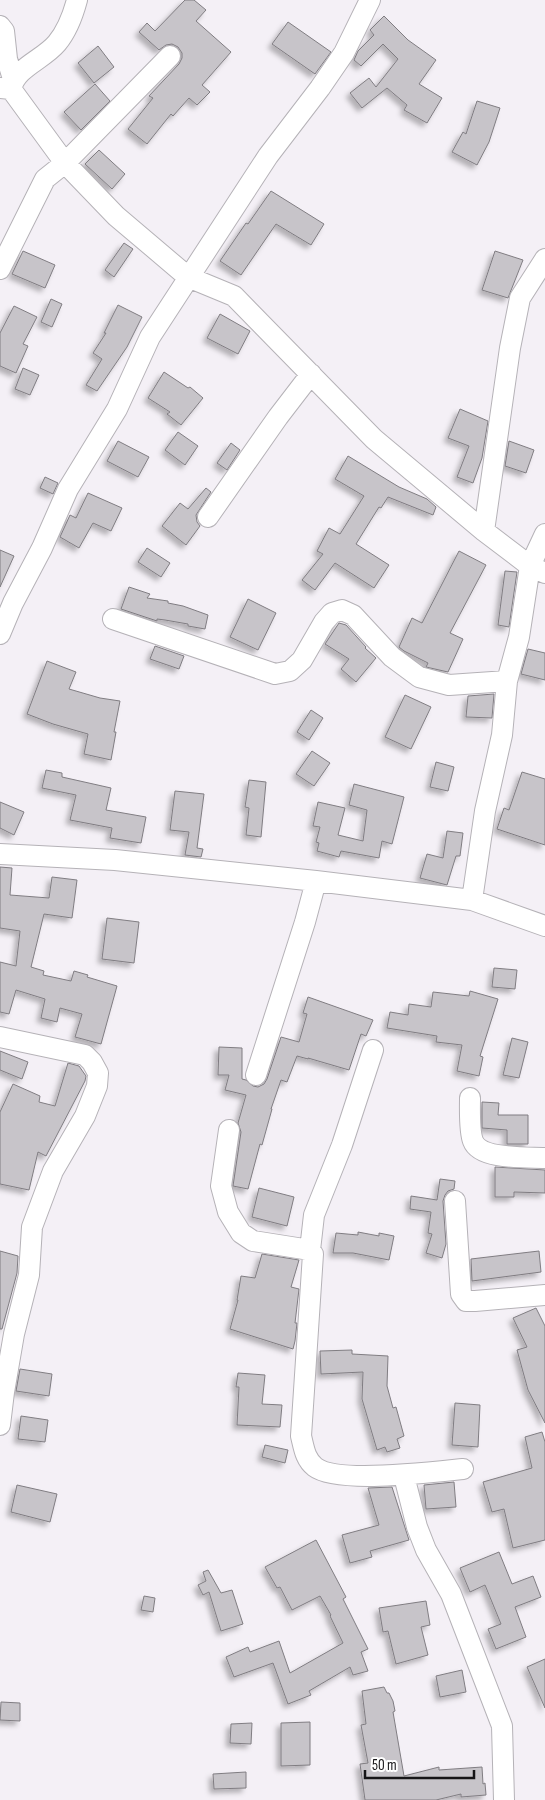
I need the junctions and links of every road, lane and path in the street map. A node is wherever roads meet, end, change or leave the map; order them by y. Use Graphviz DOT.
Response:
graph roads {
  1 [pos="77,0"];
  2 [pos="370,0"];
  3 [pos="0,26"];
  4 [pos="170,56"];
  5 [pos="8,85"];
  6 [pos="65,163"];
  7 [pos="545,258"];
  8 [pos="0,270"];
  9 [pos="188,276"];
  10 [pos="311,374"];
  11 [pos="208,517"];
  12 [pos="484,531"];
  13 [pos="545,534"];
  14 [pos="538,570"];
  15 [pos="113,619"];
  16 [pos="0,634"];
  17 [pos="506,682"];
  18 [pos="0,854"];
  19 [pos="316,881"];
  20 [pos="472,900"];
  21 [pos="545,926"];
  22 [pos="0,1037"];
  23 [pos="373,1050"];
  24 [pos="256,1075"];
  25 [pos="470,1098"];
  26 [pos="229,1130"];
  27 [pos="545,1158"];
  28 [pos="455,1201"];
  29 [pos="310,1250"];
  30 [pos="545,1295"];
  31 [pos="0,1424"];
  32 [pos="463,1469"];
  33 [pos="404,1476"];
  34 [pos="504,1800"];
  1 -- 5 [label="street"];
  2 -- 9 [label="street"];
  3 -- 5 [label="street"];
  4 -- 6 [label="street"];
  5 -- 6 [label="street"];
  6 -- 8 [label="street"];
  6 -- 9 [label="street"];
  7 -- 12 [label="street"];
  9 -- 10 [label="street"];
  9 -- 16 [label="street"];
  10 -- 11 [label="street"];
  10 -- 12 [label="street"];
  12 -- 14 [label="street"];
  13 -- 14 [label="street"];
  14 -- 17 [label="street"];
  15 -- 17 [label="street"];
  17 -- 20 [label="street"];
  18 -- 19 [label="street"];
  19 -- 20 [label="street"];
  19 -- 24 [label="street"];
  20 -- 21 [label="street"];
  22 -- 31 [label="street"];
  23 -- 29 [label="street"];
  25 -- 27 [label="street"];
  26 -- 29 [label="street"];
  28 -- 30 [label="street"];
  29 -- 33 [label="street"];
  32 -- 33 [label="street"];
  33 -- 34 [label="street"];
}
